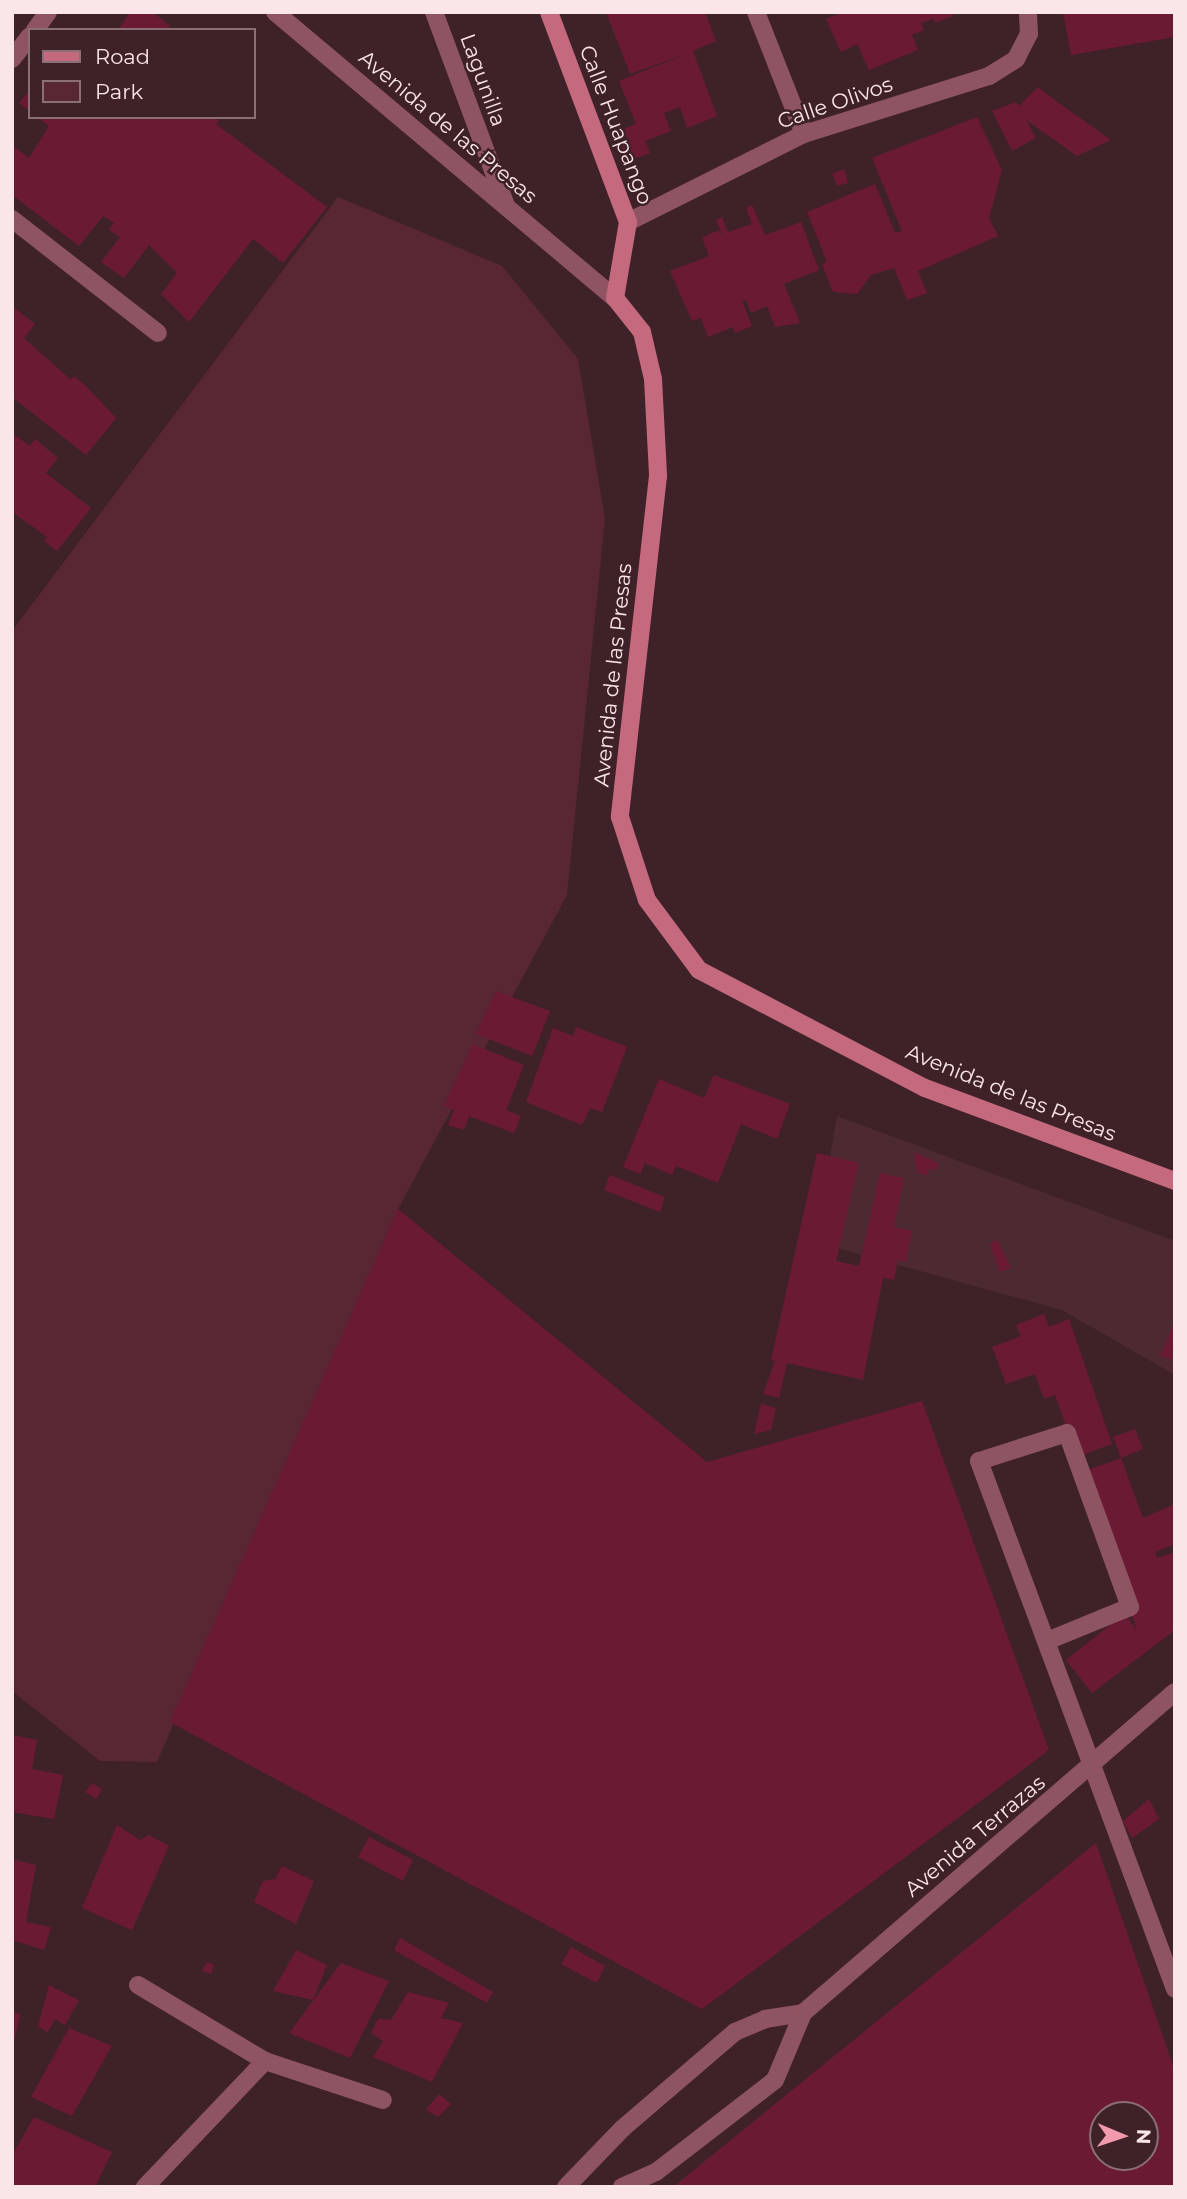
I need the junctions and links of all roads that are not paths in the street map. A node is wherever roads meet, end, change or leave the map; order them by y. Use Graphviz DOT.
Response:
graph roads {
  1 [pos="48,12"];
  2 [pos="275,12"];
  3 [pos="434,12"];
  4 [pos="549,12"];
  5 [pos="756,12"];
  6 [pos="1028,12"];
  7 [pos="36,28"];
  8 [pos="28,39"];
  9 [pos="12,59"];
  10 [pos="804,134"];
  11 [pos="505,202"];
  12 [pos="12,219"];
  13 [pos="628,222"];
  14 [pos="615,298"];
  15 [pos="159,333"];
  16 [pos="1175,1181"];
  17 [pos="1047,1641"];
  18 [pos="1175,1692"];
  19 [pos="1093,1766"];
  20 [pos="138,1985"];
  21 [pos="1175,1989"];
  22 [pos="803,2013"];
  23 [pos="265,2061"];
  24 [pos="383,2100"];
  25 [pos="145,2187"];
  26 [pos="566,2187"];
  27 [pos="622,2187"];
  1 -- 7 [label="street"];
  2 -- 11 [label="street, Avenida de las Presas"];
  3 -- 11 [label="street, Lagunilla"];
  4 -- 13 [label="main road, Calle Huapango"];
  5 -- 10 [label="street"];
  6 -- 10 [label="street, Calle Olivos"];
  8 -- 9 [label="street"];
  10 -- 13 [label="street, Calle Olivos"];
  11 -- 14 [label="street, Avenida de las Presas"];
  12 -- 15 [label="street"];
  13 -- 14 [label="main road, Calle Huapango"];
  14 -- 16 [label="main road, Avenida de las Presas"];
  17 -- 17 [label="street"];
  17 -- 19 [label="street"];
  18 -- 19 [label="street, Avenida Terrazas"];
  19 -- 21 [label="street"];
  19 -- 22 [label="street, Avenida Terrazas"];
  20 -- 23 [label="street"];
  22 -- 26 [label="street"];
  22 -- 27 [label="street, Avenida Terrazas"];
  23 -- 24 [label="street"];
  23 -- 25 [label="street"];
}
